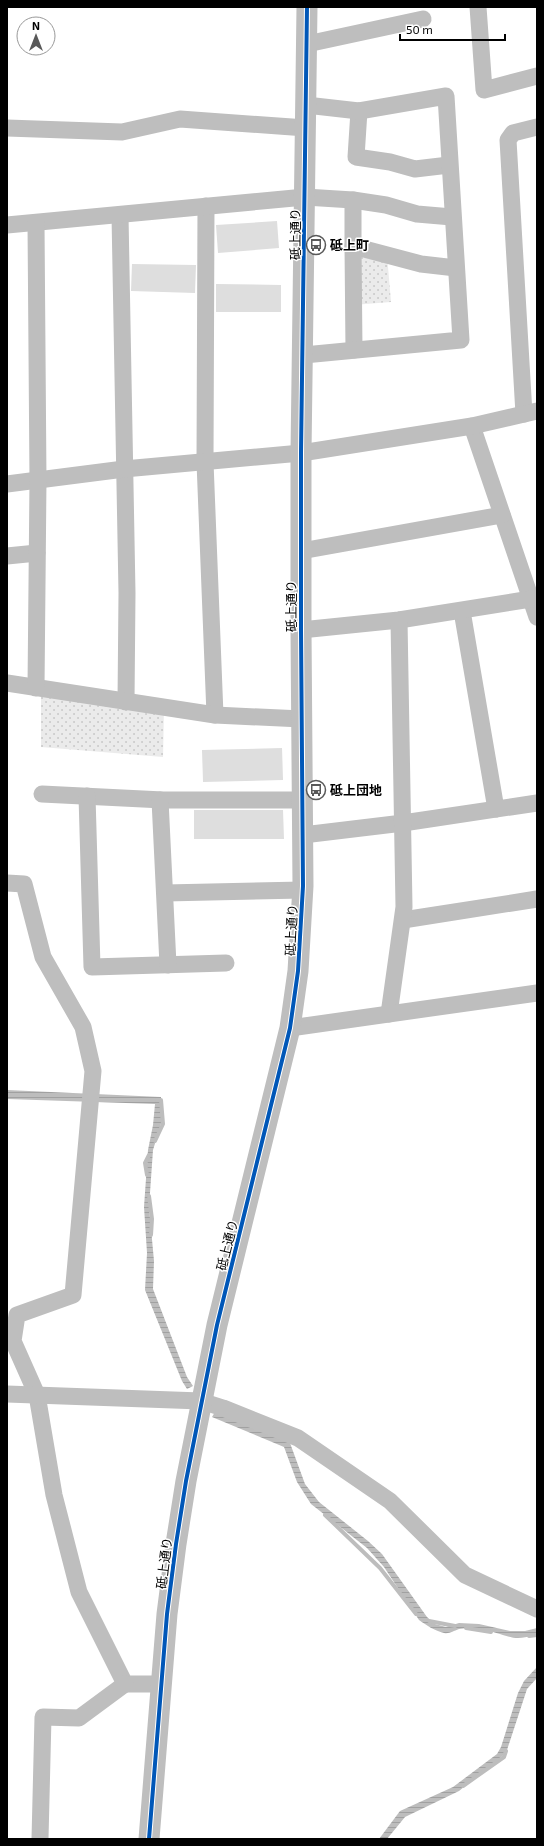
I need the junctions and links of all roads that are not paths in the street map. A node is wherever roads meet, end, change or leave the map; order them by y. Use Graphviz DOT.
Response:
graph roads {
  1 [pos="478,7"];
  2 [pos="309,8"];
  3 [pos="423,19"];
  4 [pos="307,44"];
  5 [pos="537,76"];
  6 [pos="306,105"];
  7 [pos="359,111"];
  8 [pos="537,127"];
  9 [pos="7,128"];
  10 [pos="306,128"];
  11 [pos="449,165"];
  12 [pos="305,197"];
  13 [pos="353,200"];
  14 [pos="206,206"];
  15 [pos="120,215"];
  16 [pos="452,217"];
  17 [pos="36,223"];
  18 [pos="7,225"];
  19 [pos="353,246"];
  20 [pos="456,268"];
  21 [pos="354,350"];
  22 [pos="304,355"];
  23 [pos="530,413"];
  24 [pos="472,426"];
  25 [pos="302,453"];
  26 [pos="205,462"];
  27 [pos="124,469"];
  28 [pos="38,480"];
  29 [pos="7,484"];
  30 [pos="502,515"];
  31 [pos="301,551"];
  32 [pos="37,553"];
  33 [pos="7,556"];
  34 [pos="534,599"];
  35 [pos="462,611"];
  36 [pos="537,617"];
  37 [pos="399,620"];
  38 [pos="301,630"];
  39 [pos="7,683"];
  40 [pos="36,688"];
  41 [pos="126,702"];
  42 [pos="215,715"];
  43 [pos="302,719"];
  44 [pos="42,794"];
  45 [pos="87,796"];
  46 [pos="160,800"];
  47 [pos="303,800"];
  48 [pos="537,803"];
  49 [pos="496,809"];
  50 [pos="403,823"];
  51 [pos="303,834"];
  52 [pos="7,883"];
  53 [pos="303,890"];
  54 [pos="165,893"];
  55 [pos="537,899"];
  56 [pos="402,920"];
  57 [pos="226,963"];
  58 [pos="168,965"];
  59 [pos="537,992"];
  60 [pos="389,1014"];
  61 [pos="290,1028"];
  62 [pos="7,1394"];
  63 [pos="37,1395"];
  64 [pos="201,1401"];
  65 [pos="537,1609"];
  66 [pos="125,1684"];
  67 [pos="161,1684"];
  68 [pos="40,1839"];
  69 [pos="149,1839"];
  1 -- 5 [label="street"];
  2 -- 4 [label="street, 砥上通り"];
  3 -- 4 [label="street"];
  4 -- 6 [label="street, 砥上通り"];
  6 -- 7 [label="street"];
  6 -- 10 [label="street, 砥上通り"];
  7 -- 11 [label="street"];
  7 -- 11 [label="street"];
  8 -- 23 [label="street"];
  9 -- 10 [label="street"];
  10 -- 12 [label="street, 砥上通り"];
  11 -- 16 [label="street"];
  12 -- 13 [label="street"];
  12 -- 14 [label="street"];
  12 -- 22 [label="street, 砥上通り"];
  13 -- 16 [label="street"];
  13 -- 19 [label="street"];
  14 -- 15 [label="street"];
  14 -- 26 [label="street"];
  15 -- 17 [label="street"];
  15 -- 27 [label="street"];
  16 -- 20 [label="street"];
  17 -- 18 [label="street"];
  17 -- 28 [label="street"];
  19 -- 20 [label="street"];
  19 -- 21 [label="street"];
  20 -- 21 [label="street"];
  21 -- 22 [label="street"];
  22 -- 25 [label="street, 砥上通り"];
  23 -- 24 [label="street"];
  24 -- 25 [label="street"];
  24 -- 30 [label="street"];
  25 -- 26 [label="street"];
  25 -- 31 [label="street, 砥上通り"];
  26 -- 27 [label="street"];
  26 -- 42 [label="street"];
  27 -- 28 [label="street"];
  27 -- 41 [label="street"];
  28 -- 29 [label="street"];
  28 -- 32 [label="street"];
  30 -- 31 [label="street"];
  30 -- 34 [label="street"];
  31 -- 38 [label="street, 砥上通り"];
  32 -- 33 [label="street"];
  32 -- 40 [label="street"];
  34 -- 35 [label="street"];
  34 -- 36 [label="street"];
  35 -- 37 [label="street"];
  35 -- 49 [label="street"];
  37 -- 38 [label="street"];
  37 -- 50 [label="street"];
  38 -- 43 [label="street, 砥上通り"];
  39 -- 40 [label="street"];
  40 -- 41 [label="street"];
  41 -- 42 [label="street"];
  42 -- 43 [label="street"];
  43 -- 47 [label="street, 砥上通り"];
  44 -- 45 [label="street"];
  45 -- 46 [label="street"];
  45 -- 58 [label="street"];
  46 -- 47 [label="street"];
  46 -- 54 [label="street"];
  47 -- 51 [label="street, 砥上通り"];
  48 -- 49 [label="street"];
  49 -- 50 [label="street"];
  50 -- 51 [label="street"];
  50 -- 56 [label="street"];
  51 -- 53 [label="street, 砥上通り"];
  52 -- 63 [label="street"];
  53 -- 54 [label="street"];
  53 -- 61 [label="street, 砥上通り"];
  54 -- 58 [label="street"];
  55 -- 56 [label="street"];
  56 -- 60 [label="street"];
  57 -- 58 [label="street"];
  59 -- 60 [label="street"];
  60 -- 61 [label="street"];
  61 -- 64 [label="street, 砥上通り"];
  62 -- 63 [label="street"];
  63 -- 64 [label="street"];
  63 -- 66 [label="street"];
  64 -- 65 [label="street"];
  64 -- 67 [label="street, 砥上通り"];
  66 -- 67 [label="street"];
  66 -- 68 [label="street"];
  67 -- 69 [label="street, 砥上通り"];
}
